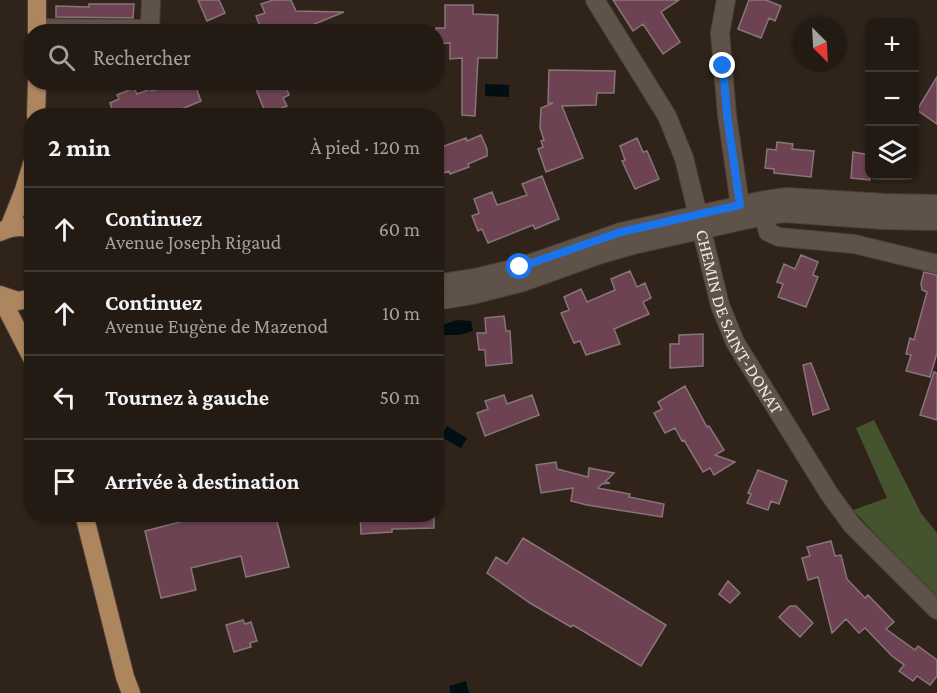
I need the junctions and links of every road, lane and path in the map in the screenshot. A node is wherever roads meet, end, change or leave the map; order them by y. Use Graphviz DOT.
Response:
graph roads {
  1 [pos="37,0"];
  2 [pos="151,0"];
  3 [pos="595,0"];
  4 [pos="726,0"];
  5 [pos="37,24"];
  6 [pos="150,24"];
  7 [pos="37,90"];
  8 [pos="36,108"];
  9 [pos="24,190"];
  10 [pos="937,204"];
  11 [pos="740,205"];
  12 [pos="761,208"];
  13 [pos="937,221"];
  14 [pos="699,222"];
  15 [pos="24,227"];
  16 [pos="4,230"];
  17 [pos="937,264"];
  18 [pos="444,283"];
  19 [pos="0,296"];
  20 [pos="24,300"];
  21 [pos="444,300"];
  22 [pos="24,342"];
  23 [pos="86,522"];
  24 [pos="937,610"];
  25 [pos="128,688"];
  1 -- 5 [label="main road"];
  2 -- 6 [label="street"];
  3 -- 14 [label="street, CHEMIN DE SAINT-DONAT"];
  4 -- 11 [label="street"];
  7 -- 8 [label="main road"];
  9 -- 16 [label="main road"];
  10 -- 12 [label="street"];
  11 -- 12 [label="street"];
  11 -- 14 [label="street"];
  12 -- 13 [label="street"];
  12 -- 14 [label="street"];
  12 -- 17 [label="street"];
  14 -- 18 [label="street"];
  14 -- 21 [label="street"];
  14 -- 24 [label="street, CHEMIN DE SAINT-DONAT"];
  15 -- 16 [label="main road"];
  19 -- 20 [label="main road"];
  19 -- 22 [label="main road"];
  23 -- 25 [label="main road"];
}
